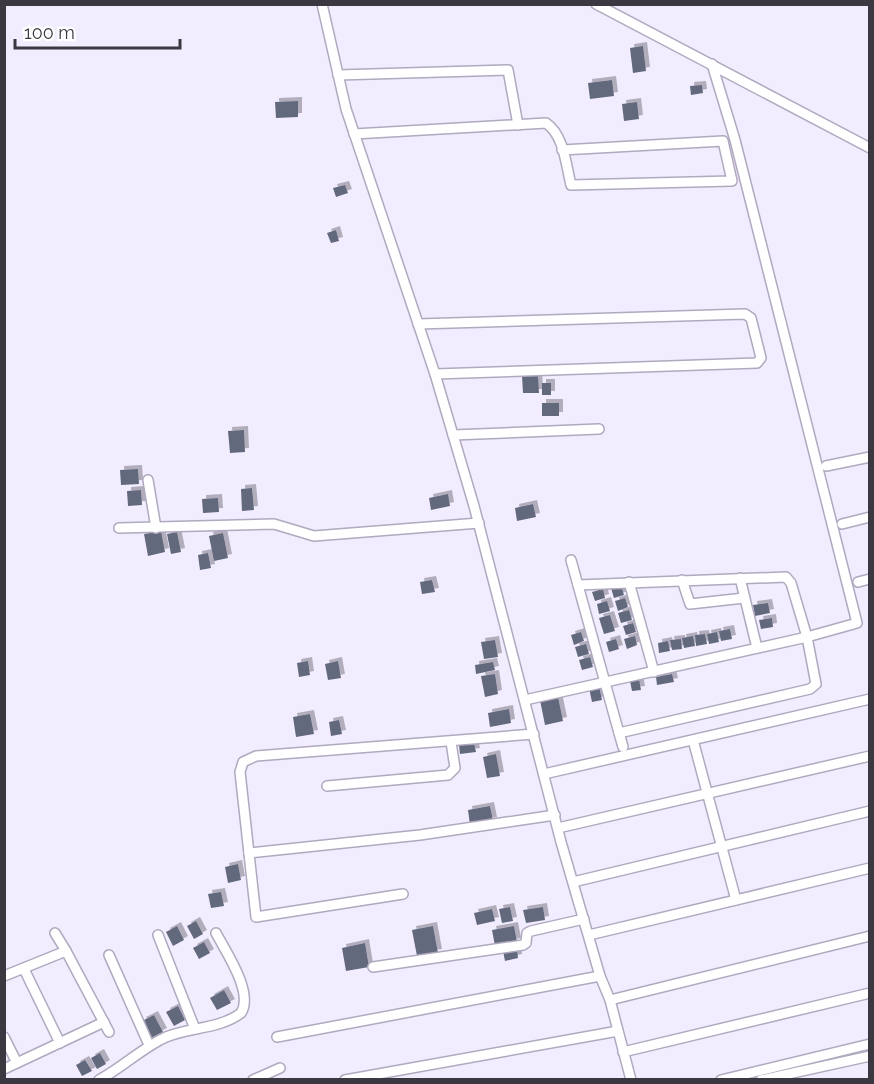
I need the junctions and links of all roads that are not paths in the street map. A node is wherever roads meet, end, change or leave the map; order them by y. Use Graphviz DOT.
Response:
graph roads {
  1 [pos="322,4"];
  2 [pos="596,4"];
  3 [pos="712,64"];
  4 [pos="338,75"];
  5 [pos="518,125"];
  6 [pos="354,134"];
  7 [pos="870,148"];
  8 [pos="562,150"];
  9 [pos="418,324"];
  10 [pos="435,374"];
  11 [pos="599,429"];
  12 [pos="453,435"];
  13 [pos="870,457"];
  14 [pos="826,466"];
  15 [pos="148,480"];
  16 [pos="870,518"];
  17 [pos="479,523"];
  18 [pos="842,524"];
  19 [pos="119,528"];
  20 [pos="156,528"];
  21 [pos="572,560"];
  22 [pos="740,578"];
  23 [pos="870,579"];
  24 [pos="682,580"];
  25 [pos="629,582"];
  26 [pos="858,582"];
  27 [pos="578,585"];
  28 [pos="744,598"];
  29 [pos="807,637"];
  30 [pos="757,648"];
  31 [pos="654,672"];
  32 [pos="605,682"];
  33 [pos="870,699"];
  34 [pos="525,700"];
  35 [pos="619,733"];
  36 [pos="534,734"];
  37 [pos="693,740"];
  38 [pos="451,742"];
  39 [pos="623,747"];
  40 [pos="870,756"];
  41 [pos="544,774"];
  42 [pos="327,786"];
  43 [pos="707,794"];
  44 [pos="870,812"];
  45 [pos="555,815"];
  46 [pos="558,828"];
  47 [pos="722,846"];
  48 [pos="253,852"];
  49 [pos="870,868"];
  50 [pos="573,882"];
  51 [pos="404,894"];
  52 [pos="736,900"];
  53 [pos="584,919"];
  54 [pos="55,933"];
  55 [pos="216,933"];
  56 [pos="158,935"];
  57 [pos="589,935"];
  58 [pos="870,936"];
  59 [pos="66,951"];
  60 [pos="109,955"];
  61 [pos="373,967"];
  62 [pos="24,969"];
  63 [pos="4,976"];
  64 [pos="600,976"];
  65 [pos="870,993"];
  66 [pos="610,999"];
  67 [pos="104,1022"];
  68 [pos="195,1029"];
  69 [pos="618,1031"];
  70 [pos="109,1032"];
  71 [pos="4,1037"];
  72 [pos="277,1037"];
  73 [pos="60,1043"];
  74 [pos="870,1044"];
  75 [pos="149,1045"];
  76 [pos="623,1052"];
  77 [pos="870,1056"];
  78 [pos="17,1063"];
  79 [pos="280,1068"];
  80 [pos="407,1068"];
  81 [pos="4,1069"];
  82 [pos="255,1079"];
  83 [pos="99,1080"];
  84 [pos="345,1080"];
  85 [pos="409,1080"];
  86 [pos="631,1080"];
  87 [pos="721,1080"];
  88 [pos="761,1080"];
  1 -- 4 [label="street"];
  2 -- 3 [label="street"];
  3 -- 7 [label="street"];
  3 -- 29 [label="street"];
  4 -- 5 [label="street"];
  4 -- 6 [label="street"];
  5 -- 6 [label="street"];
  5 -- 8 [label="street"];
  6 -- 9 [label="street"];
  8 -- 8 [label="street"];
  9 -- 10 [label="street"];
  9 -- 10 [label="street"];
  10 -- 12 [label="street"];
  11 -- 12 [label="street"];
  12 -- 17 [label="street"];
  13 -- 14 [label="street"];
  15 -- 20 [label="street"];
  16 -- 18 [label="street"];
  17 -- 20 [label="street"];
  17 -- 34 [label="street"];
  19 -- 20 [label="street"];
  21 -- 27 [label="street"];
  22 -- 24 [label="street"];
  22 -- 28 [label="street"];
  22 -- 29 [label="street"];
  23 -- 26 [label="street"];
  24 -- 25 [label="street"];
  24 -- 28 [label="street"];
  25 -- 27 [label="street"];
  25 -- 31 [label="street"];
  27 -- 32 [label="street"];
  28 -- 30 [label="street"];
  29 -- 30 [label="street"];
  29 -- 35 [label="street"];
  30 -- 31 [label="street"];
  31 -- 32 [label="street"];
  32 -- 34 [label="street"];
  32 -- 35 [label="street"];
  33 -- 37 [label="street"];
  34 -- 36 [label="street"];
  35 -- 39 [label="street"];
  36 -- 38 [label="street"];
  36 -- 41 [label="street"];
  37 -- 41 [label="street"];
  37 -- 43 [label="street"];
  38 -- 42 [label="street"];
  38 -- 48 [label="street"];
  40 -- 43 [label="street"];
  41 -- 45 [label="street"];
  43 -- 46 [label="street"];
  43 -- 47 [label="street"];
  44 -- 47 [label="street"];
  45 -- 46 [label="street"];
  45 -- 48 [label="street"];
  46 -- 50 [label="street"];
  47 -- 50 [label="street"];
  47 -- 52 [label="street"];
  48 -- 51 [label="street"];
  49 -- 52 [label="street"];
  50 -- 53 [label="street"];
  52 -- 57 [label="street"];
  53 -- 57 [label="street"];
  53 -- 61 [label="street"];
  54 -- 59 [label="street"];
  55 -- 68 [label="street"];
  56 -- 68 [label="street"];
  57 -- 64 [label="street"];
  58 -- 66 [label="street"];
  59 -- 62 [label="street"];
  59 -- 67 [label="street"];
  60 -- 75 [label="street"];
  62 -- 63 [label="street"];
  62 -- 73 [label="street"];
  64 -- 66 [label="street"];
  64 -- 72 [label="street"];
  65 -- 76 [label="street"];
  66 -- 69 [label="street"];
  67 -- 70 [label="street"];
  67 -- 73 [label="street"];
  68 -- 75 [label="street"];
  69 -- 76 [label="street"];
  69 -- 80 [label="street"];
  71 -- 78 [label="street"];
  73 -- 78 [label="street"];
  74 -- 87 [label="street"];
  75 -- 83 [label="street"];
  76 -- 86 [label="street"];
  77 -- 88 [label="street"];
  78 -- 81 [label="street"];
  79 -- 82 [label="street"];
  80 -- 84 [label="street"];
  80 -- 85 [label="street"];
}
